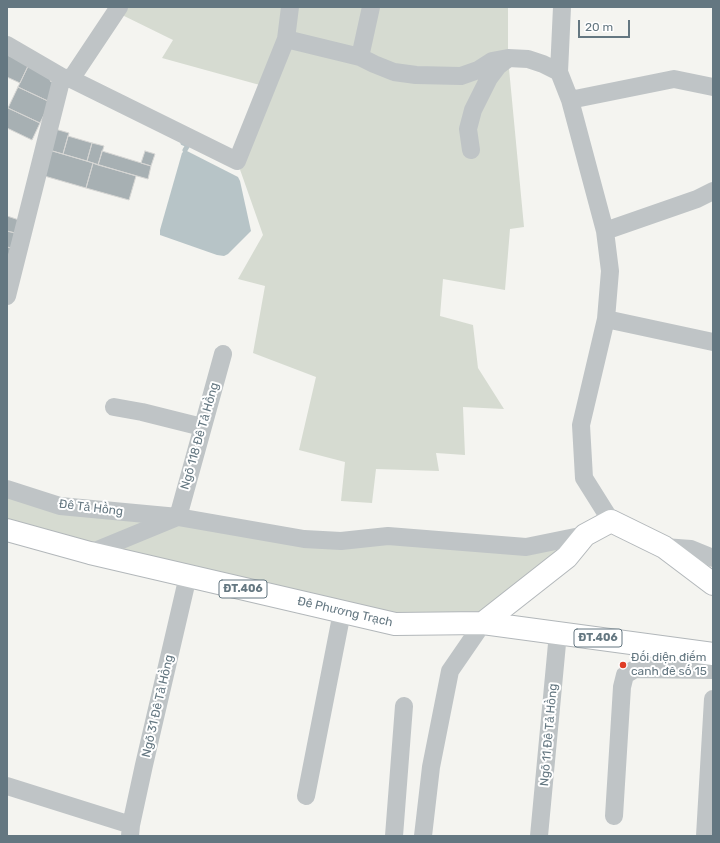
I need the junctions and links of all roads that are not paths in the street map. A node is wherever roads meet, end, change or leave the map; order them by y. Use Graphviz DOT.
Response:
graph roads {
  1 [pos="119,7"];
  2 [pos="290,7"];
  3 [pos="371,7"];
  4 [pos="562,7"];
  5 [pos="286,39"];
  6 [pos="7,45"];
  7 [pos="360,57"];
  8 [pos="508,58"];
  9 [pos="560,72"];
  10 [pos="67,78"];
  11 [pos="713,87"];
  12 [pos="570,100"];
  13 [pos="471,150"];
  14 [pos="713,191"];
  15 [pos="605,231"];
  16 [pos="7,296"];
  17 [pos="606,319"];
  18 [pos="713,342"];
  19 [pos="223,354"];
  20 [pos="114,407"];
  21 [pos="202,427"];
  22 [pos="7,489"];
  23 [pos="178,517"];
  24 [pos="611,521"];
  25 [pos="7,530"];
  26 [pos="585,535"];
  27 [pos="664,547"];
  28 [pos="90,553"];
  29 [pos="713,558"];
  30 [pos="188,576"];
  31 [pos="713,584"];
  32 [pos="342,612"];
  33 [pos="483,624"];
  34 [pos="558,633"];
  35 [pos="713,654"];
  36 [pos="713,670"];
  37 [pos="713,699"];
  38 [pos="404,706"];
  39 [pos="7,786"];
  40 [pos="306,796"];
  41 [pos="614,816"];
  42 [pos="131,831"];
  43 [pos="394,836"];
  44 [pos="423,836"];
  45 [pos="539,836"];
  46 [pos="705,836"];
  1 -- 10 [label="street"];
  2 -- 5 [label="street"];
  3 -- 7 [label="street"];
  4 -- 9 [label="street"];
  5 -- 7 [label="street"];
  5 -- 10 [label="street"];
  6 -- 10 [label="street"];
  7 -- 8 [label="street"];
  8 -- 9 [label="street"];
  8 -- 13 [label="street"];
  9 -- 12 [label="street"];
  10 -- 16 [label="street"];
  11 -- 12 [label="street"];
  12 -- 15 [label="street"];
  14 -- 15 [label="street"];
  15 -- 17 [label="street"];
  17 -- 18 [label="street"];
  17 -- 24 [label="street"];
  19 -- 21 [label="street, Ngõ 118 Đê Tả Hồng"];
  20 -- 21 [label="street"];
  21 -- 23 [label="street, Ngõ 118 Đê Tả Hồng"];
  22 -- 23 [label="street, Đê Tả Hồng"];
  23 -- 26 [label="street, Đê Tả Hồng"];
  23 -- 28 [label="street"];
  24 -- 26 [label="main road"];
  24 -- 27 [label="main road"];
  25 -- 28 [label="main road, Đê Phương Trạch / ĐT.406"];
  26 -- 33 [label="main road"];
  27 -- 29 [label="street"];
  27 -- 31 [label="main road"];
  28 -- 30 [label="main road, Đê Phương Trạch / ĐT.406"];
  30 -- 32 [label="main road, Đê Phương Trạch / ĐT.406"];
  30 -- 42 [label="street, Ngõ 31 Đê Tả Hồng"];
  32 -- 33 [label="main road, Đê Phương Trạch / ĐT.406"];
  32 -- 40 [label="street"];
  33 -- 34 [label="main road, Đê Phương Trạch / ĐT.406"];
  33 -- 44 [label="street"];
  34 -- 35 [label="main road, Đê Phương Trạch / ĐT.406"];
  34 -- 45 [label="street, Ngõ 11 Đê Tả Hồng"];
  36 -- 41 [label="street"];
  37 -- 46 [label="street"];
  38 -- 43 [label="street"];
  39 -- 42 [label="street"];
}
